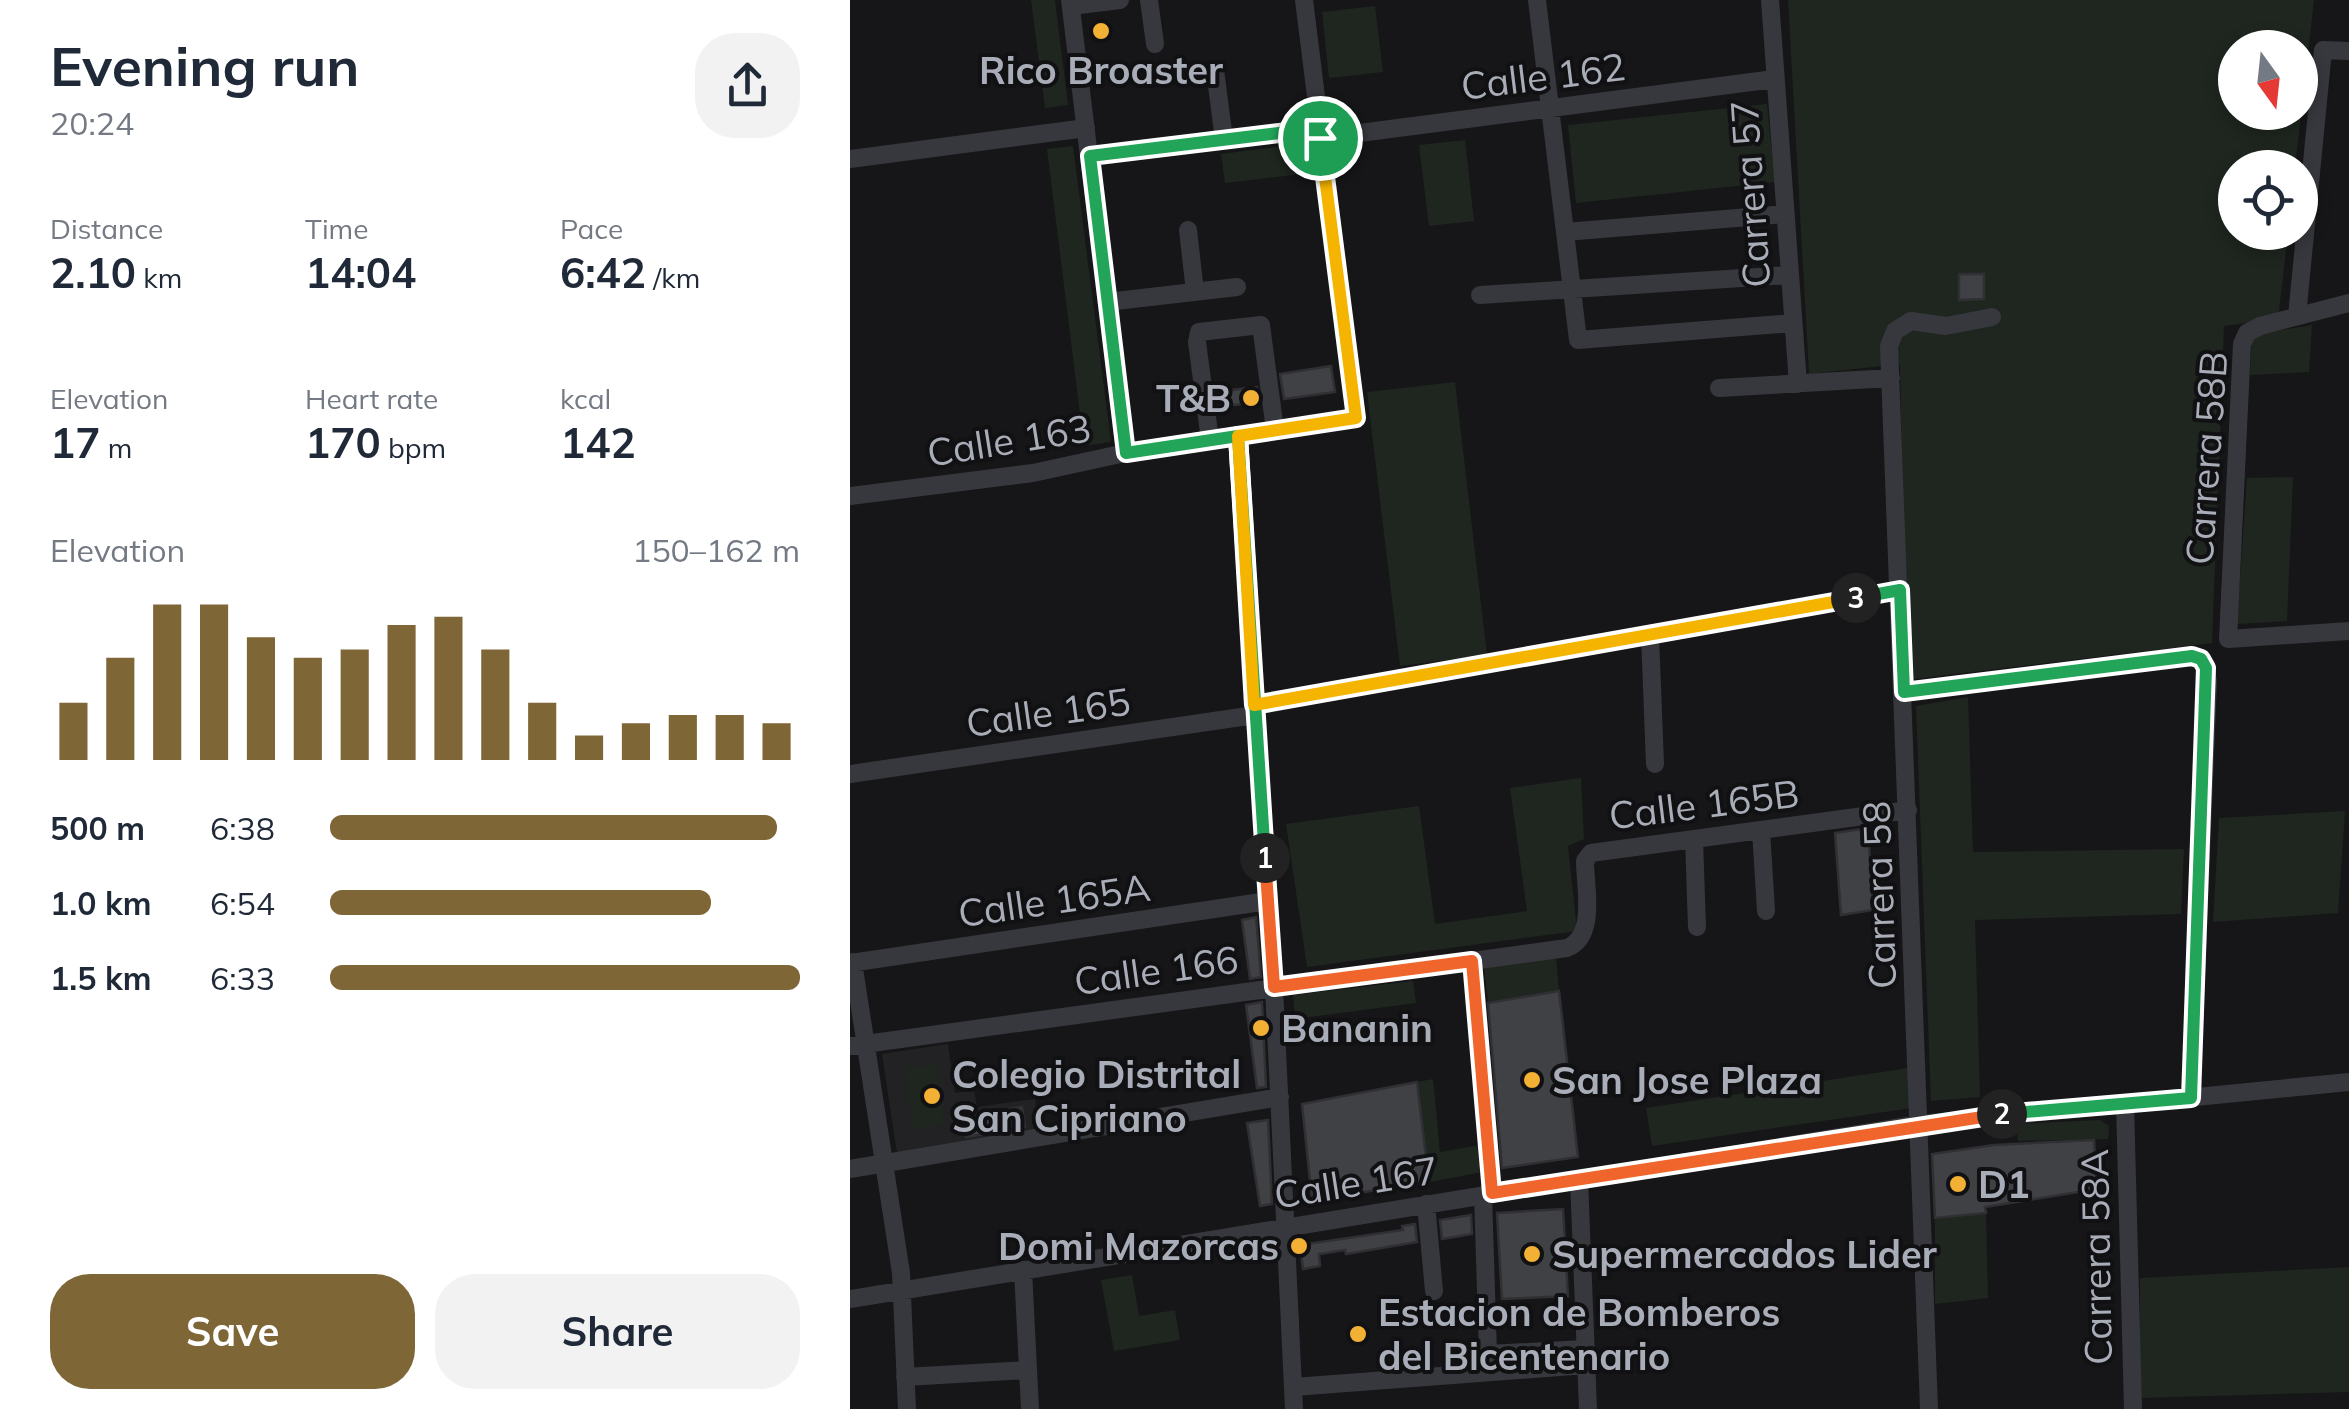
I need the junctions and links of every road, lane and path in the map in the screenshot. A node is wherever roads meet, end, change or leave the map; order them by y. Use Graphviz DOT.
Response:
graph roads {
  1 [pos="1120,0"];
  2 [pos="1150,0"];
  3 [pos="1304,0"];
  4 [pos="1537,0"];
  5 [pos="1770,0"];
  6 [pos="1071,3"];
  7 [pos="1155,44"];
  8 [pos="2349,50"];
  9 [pos="1215,70"];
  10 [pos="1774,79"];
  11 [pos="1550,108"];
  12 [pos="1086,128"];
  13 [pos="1320,133"];
  14 [pos="1224,140"];
  15 [pos="1090,156"];
  16 [pos="850,159"];
  17 [pos="1784,214"];
  18 [pos="1188,230"];
  19 [pos="1565,232"];
  20 [pos="1789,275"];
  21 [pos="1236,287"];
  22 [pos="1572,288"];
  23 [pos="1195,292"];
  24 [pos="1480,294"];
  25 [pos="1107,302"];
  26 [pos="2349,304"];
  27 [pos="2297,316"];
  28 [pos="1992,317"];
  29 [pos="1793,322"];
  30 [pos="1892,378"];
  31 [pos="1798,384"];
  32 [pos="1720,388"];
  33 [pos="1275,430"];
  34 [pos="1238,436"];
  35 [pos="1210,440"];
  36 [pos="1126,453"];
  37 [pos="850,496"];
  38 [pos="1900,590"];
  39 [pos="2349,631"];
  40 [pos="1650,636"];
  41 [pos="1904,692"];
  42 [pos="1255,710"];
  43 [pos="1656,764"];
  44 [pos="850,774"];
  45 [pos="1908,810"];
  46 [pos="1761,830"];
  47 [pos="1694,839"];
  48 [pos="1268,902"];
  49 [pos="1766,911"];
  50 [pos="1697,928"];
  51 [pos="1472,961"];
  52 [pos="851,963"];
  53 [pos="1274,987"];
  54 [pos="858,1045"];
  55 [pos="2349,1082"];
  56 [pos="1280,1097"];
  57 [pos="2191,1098"];
  58 [pos="2125,1104"];
  59 [pos="1920,1124"];
  60 [pos="886,1163"];
  61 [pos="850,1169"];
  62 [pos="1579,1179"];
  63 [pos="1488,1194"];
  64 [pos="1426,1204"];
  65 [pos="1286,1226"];
  66 [pos="1023,1270"];
  67 [pos="902,1290"];
  68 [pos="1434,1291"];
  69 [pos="850,1299"];
  70 [pos="1586,1357"];
  71 [pos="1028,1370"];
  72 [pos="906,1378"];
  73 [pos="1294,1387"];
  74 [pos="907,1409"];
  75 [pos="1030,1409"];
  76 [pos="1294,1409"];
  77 [pos="1588,1409"];
  78 [pos="1929,1409"];
  79 [pos="2133,1409"];
  1 -- 6 [label="street"];
  2 -- 7 [label="street"];
  3 -- 13 [label="street"];
  4 -- 11 [label="street"];
  5 -- 10 [label="street, Carrera 57"];
  6 -- 12 [label="street"];
  8 -- 27 [label="street"];
  9 -- 14 [label="street"];
  10 -- 11 [label="street, Calle 162"];
  10 -- 17 [label="street, Carrera 57"];
  11 -- 13 [label="street, Calle 162"];
  11 -- 19 [label="street"];
  12 -- 15 [label="street"];
  12 -- 16 [label="street"];
  13 -- 14 [label="street, Calle 162"];
  13 -- 33 [label="street, Calle 163"];
  14 -- 15 [label="street, Calle 162"];
  15 -- 25 [label="street"];
  17 -- 19 [label="street"];
  17 -- 20 [label="street, Carrera 57"];
  18 -- 23 [label="street"];
  19 -- 22 [label="street"];
  20 -- 22 [label="street"];
  20 -- 29 [label="street, Carrera 57"];
  21 -- 23 [label="street"];
  22 -- 24 [label="street"];
  22 -- 29 [label="street"];
  23 -- 25 [label="street"];
  25 -- 36 [label="street"];
  26 -- 27 [label="street"];
  27 -- 39 [label="street, Carrera 58B"];
  28 -- 30 [label="street, Carrera 58"];
  29 -- 31 [label="street, Carrera 57"];
  30 -- 31 [label="street"];
  30 -- 38 [label="street, Carrera 58"];
  31 -- 32 [label="street"];
  33 -- 34 [label="street, Calle 163"];
  33 -- 35 [label="street"];
  34 -- 35 [label="street, Calle 163"];
  34 -- 42 [label="street"];
  35 -- 36 [label="street, Calle 163"];
  36 -- 37 [label="street, Calle 163"];
  38 -- 40 [label="street, Calle 165"];
  38 -- 41 [label="street, Carrera 58"];
  40 -- 42 [label="street, Calle 165"];
  40 -- 43 [label="street"];
  41 -- 45 [label="street, Carrera 58"];
  41 -- 57 [label="street"];
  42 -- 44 [label="street, Calle 165"];
  42 -- 48 [label="street"];
  45 -- 46 [label="street, Calle 165B"];
  45 -- 59 [label="street, Carrera 58"];
  46 -- 47 [label="street, Calle 165B"];
  46 -- 49 [label="street"];
  47 -- 50 [label="street"];
  47 -- 51 [label="street, Calle 165B"];
  48 -- 52 [label="street, Calle 165A"];
  48 -- 53 [label="street"];
  51 -- 53 [label="street, Calle 166"];
  51 -- 63 [label="street"];
  52 -- 54 [label="street"];
  53 -- 54 [label="street, Calle 166"];
  53 -- 56 [label="street"];
  54 -- 60 [label="street"];
  55 -- 57 [label="street, Calle 167"];
  56 -- 60 [label="street"];
  56 -- 65 [label="street"];
  57 -- 58 [label="street, Calle 167"];
  58 -- 59 [label="street, Calle 167"];
  58 -- 79 [label="street, Carrera 58A"];
  59 -- 62 [label="street, Calle 167"];
  59 -- 78 [label="street, Carrera 58"];
  60 -- 61 [label="street"];
  60 -- 67 [label="street"];
  62 -- 63 [label="street, Calle 167"];
  62 -- 70 [label="street"];
  63 -- 64 [label="street, Calle 167"];
  63 -- 70 [label="street"];
  64 -- 65 [label="street, Calle 167"];
  64 -- 68 [label="street"];
  65 -- 66 [label="street, Calle 167"];
  65 -- 73 [label="street"];
  66 -- 67 [label="street, Calle 167"];
  66 -- 71 [label="street"];
  67 -- 69 [label="street, Calle 167"];
  67 -- 72 [label="street"];
  70 -- 73 [label="street"];
  70 -- 77 [label="street"];
  71 -- 72 [label="street"];
  71 -- 75 [label="street"];
  72 -- 74 [label="street"];
  73 -- 76 [label="street"];
}
